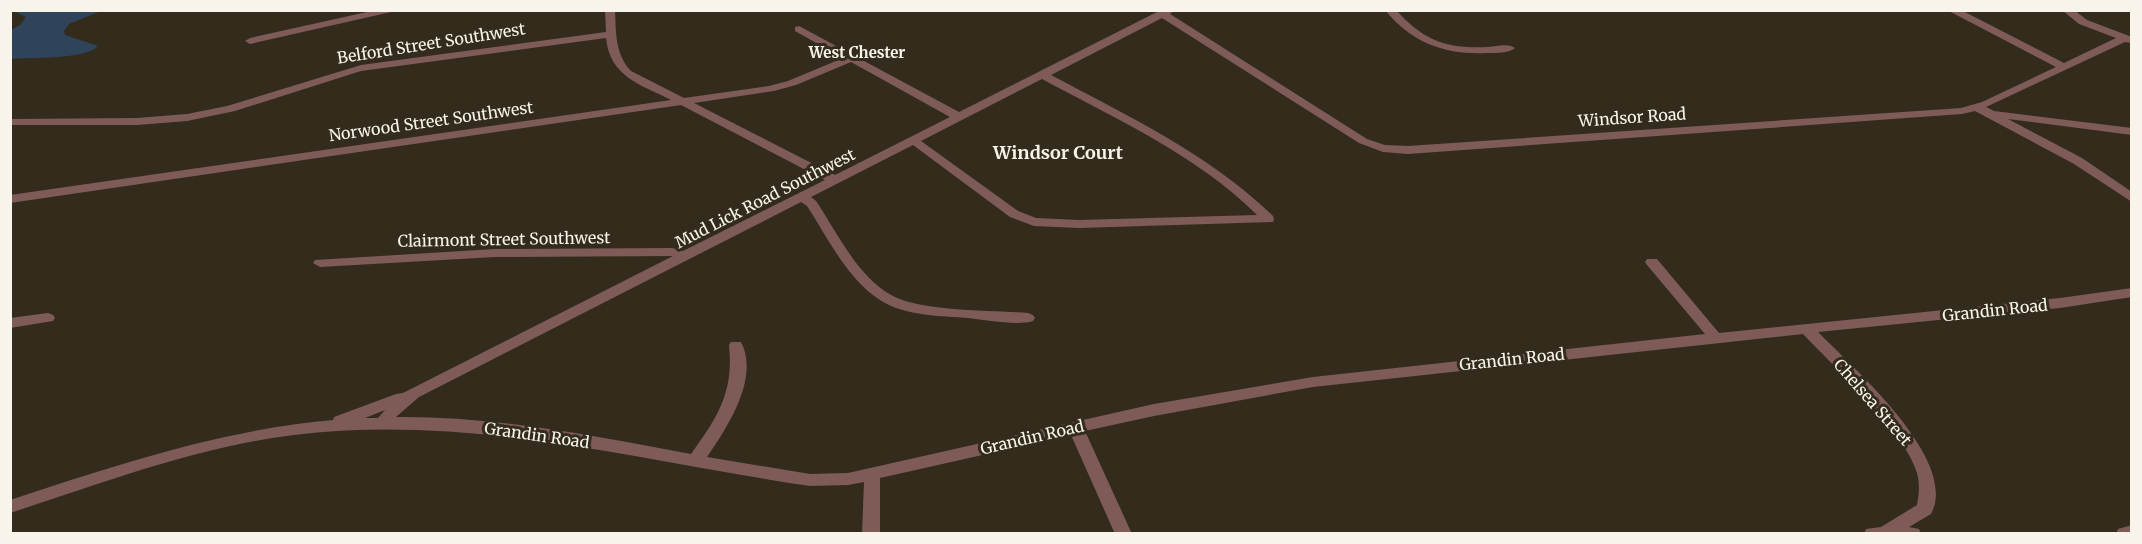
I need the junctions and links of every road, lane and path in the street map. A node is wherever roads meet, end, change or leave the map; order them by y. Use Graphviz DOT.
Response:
graph roads {
  1 [pos="394,10"];
  2 [pos="610,10"];
  3 [pos="1390,10"];
  4 [pos="1952,10"];
  5 [pos="2067,10"];
  6 [pos="1167,12"];
  7 [pos="799,29"];
  8 [pos="611,34"];
  9 [pos="2128,39"];
  10 [pos="250,41"];
  11 [pos="1510,48"];
  12 [pos="851,58"];
  13 [pos="2064,68"];
  14 [pos="1043,75"];
  15 [pos="680,102"];
  16 [pos="1977,107"];
  17 [pos="1992,114"];
  18 [pos="959,117"];
  19 [pos="10,122"];
  20 [pos="2132,132"];
  21 [pos="913,140"];
  22 [pos="835,180"];
  23 [pos="803,197"];
  24 [pos="2132,198"];
  25 [pos="10,199"];
  26 [pos="687,256"];
  27 [pos="1652,262"];
  28 [pos="320,263"];
  29 [pos="2132,292"];
  30 [pos="48,318"];
  31 [pos="1028,318"];
  32 [pos="10,323"];
  33 [pos="1808,328"];
  34 [pos="1716,338"];
  35 [pos="736,345"];
  36 [pos="414,393"];
  37 [pos="382,424"];
  38 [pos="328,425"];
  39 [pos="1075,427"];
  40 [pos="695,462"];
  41 [pos="872,476"];
  42 [pos="10,507"];
  43 [pos="2132,532"];
  44 [pos="1879,533"];
  45 [pos="871,534"];
  46 [pos="1124,534"];
  47 [pos="1913,534"];
  48 [pos="2124,534"];
  1 -- 10 [label="street"];
  2 -- 8 [label="street"];
  3 -- 11 [label="street"];
  4 -- 13 [label="street"];
  5 -- 9 [label="street"];
  6 -- 14 [label="street, Mud Lick Road Southwest"];
  6 -- 16 [label="street, Windsor Road"];
  7 -- 12 [label="street"];
  8 -- 15 [label="street"];
  8 -- 19 [label="street, Belford Street Southwest"];
  9 -- 13 [label="street, Windsor Road"];
  12 -- 15 [label="street, Norwood Street Southwest"];
  12 -- 18 [label="street"];
  13 -- 16 [label="street, Windsor Road"];
  14 -- 18 [label="street, Mud Lick Road Southwest"];
  14 -- 21 [label="street"];
  15 -- 22 [label="street"];
  15 -- 25 [label="street, Norwood Street Southwest"];
  16 -- 17 [label="street"];
  17 -- 20 [label="street"];
  17 -- 24 [label="street"];
  18 -- 21 [label="street, Mud Lick Road Southwest"];
  21 -- 22 [label="street, Mud Lick Road Southwest"];
  22 -- 23 [label="street, Mud Lick Road Southwest"];
  23 -- 26 [label="street, Mud Lick Road Southwest"];
  23 -- 31 [label="street"];
  26 -- 28 [label="street, Clairmont Street Southwest"];
  26 -- 36 [label="street, Mud Lick Road Southwest"];
  27 -- 34 [label="street"];
  29 -- 33 [label="street, Grandin Road"];
  30 -- 32 [label="street"];
  33 -- 34 [label="street, Grandin Road"];
  33 -- 44 [label="street, Chelsea Street"];
  34 -- 39 [label="street, Grandin Road"];
  35 -- 40 [label="street"];
  36 -- 37 [label="street, Mud Lick Road Southwest"];
  36 -- 38 [label="street"];
  37 -- 38 [label="street, Grandin Road"];
  37 -- 40 [label="street, Grandin Road"];
  38 -- 42 [label="street, Grandin Road"];
  39 -- 41 [label="street, Grandin Road"];
  39 -- 46 [label="street"];
  40 -- 41 [label="street, Grandin Road"];
  41 -- 45 [label="street"];
  43 -- 48 [label="street"];
  44 -- 47 [label="street"];
}
